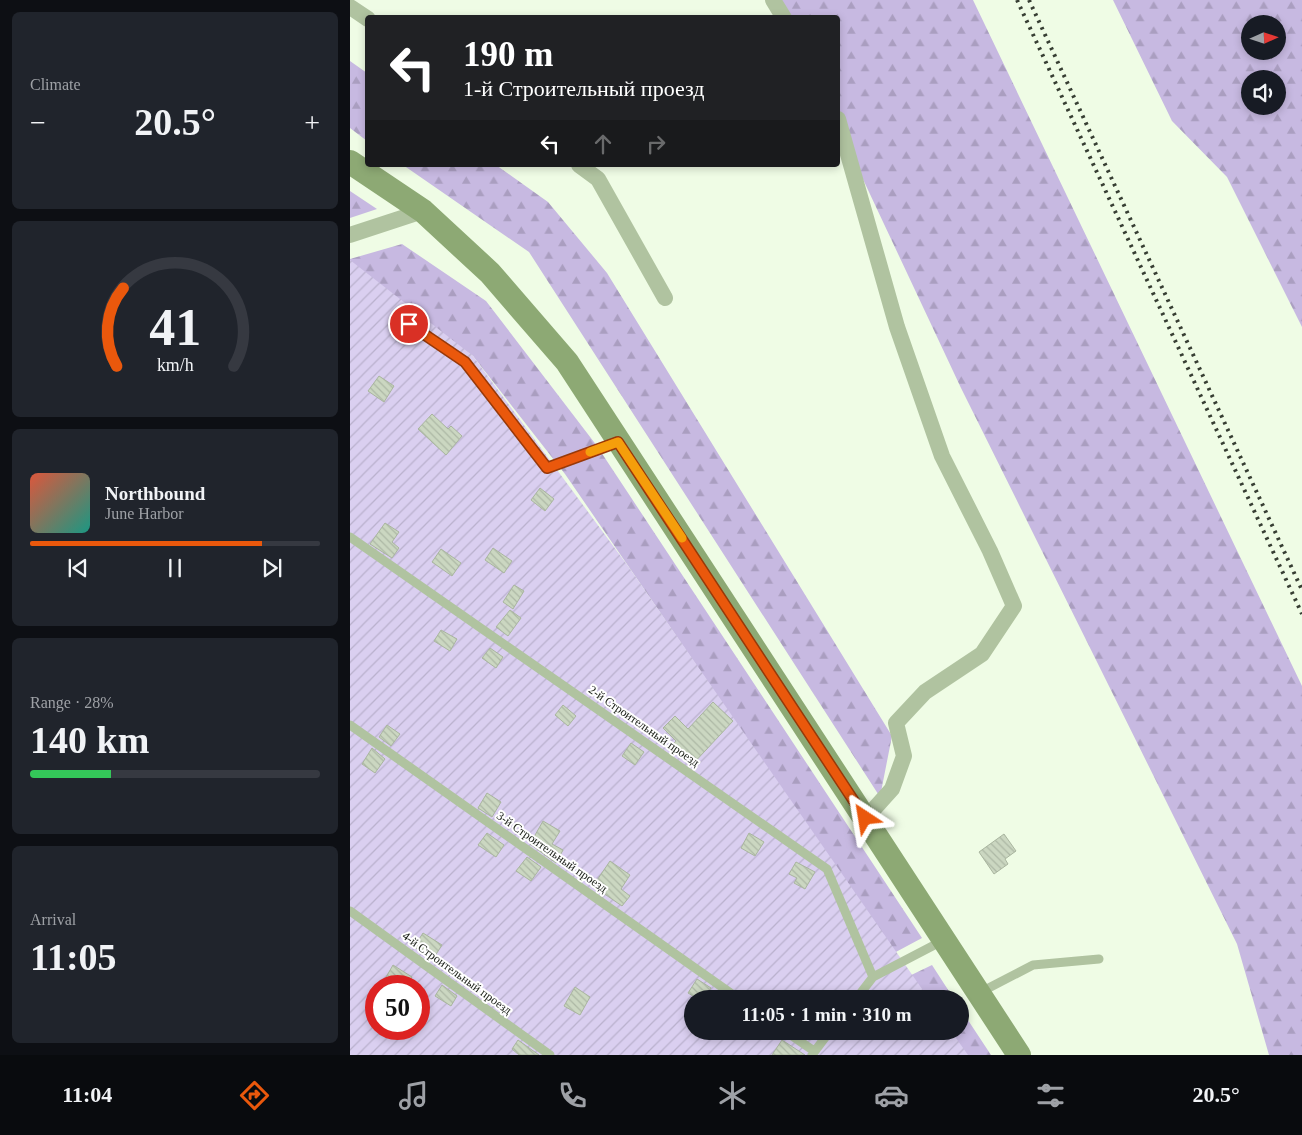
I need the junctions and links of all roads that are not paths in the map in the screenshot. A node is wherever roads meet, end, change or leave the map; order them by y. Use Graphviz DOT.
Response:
graph roads {
  1 [pos="773,0"];
  2 [pos="350,7"];
  3 [pos="782,15"];
  4 [pos="365,17"];
  5 [pos="840,126"];
  6 [pos="350,162"];
  7 [pos="582,167"];
  8 [pos="423,211"];
  9 [pos="350,235"];
  10 [pos="665,298"];
  11 [pos="396,314"];
  12 [pos="618,442"];
  13 [pos="350,537"];
  14 [pos="350,726"];
  15 [pos="865,818"];
  16 [pos="350,911"];
  17 [pos="944,940"];
  18 [pos="1098,959"];
  19 [pos="873,977"];
  20 [pos="726,990"];
  21 [pos="863,990"];
  22 [pos="979,993"];
  23 [pos="796,1040"];
  24 [pos="823,1040"];
  25 [pos="813,1053"];
  26 [pos="550,1055"];
  27 [pos="1019,1055"];
  1 -- 3 [label="street"];
  2 -- 4 [label="street"];
  5 -- 15 [label="street"];
  6 -- 8 [label="main road"];
  7 -- 10 [label="street"];
  8 -- 9 [label="street"];
  8 -- 12 [label="main road"];
  11 -- 12 [label="lane"];
  12 -- 15 [label="main road"];
  13 -- 19 [label="lane, 2-й Строительный проезд"];
  14 -- 20 [label="lane, 3-й Строительный проезд"];
  15 -- 17 [label="main road"];
  16 -- 26 [label="lane, 4-й Строительный проезд"];
  17 -- 19 [label="lane"];
  17 -- 22 [label="main road"];
  18 -- 22 [label="lane"];
  19 -- 21 [label="lane"];
  22 -- 27 [label="main road"];
  23 -- 25 [label="lane"];
  24 -- 25 [label="lane"];
}
